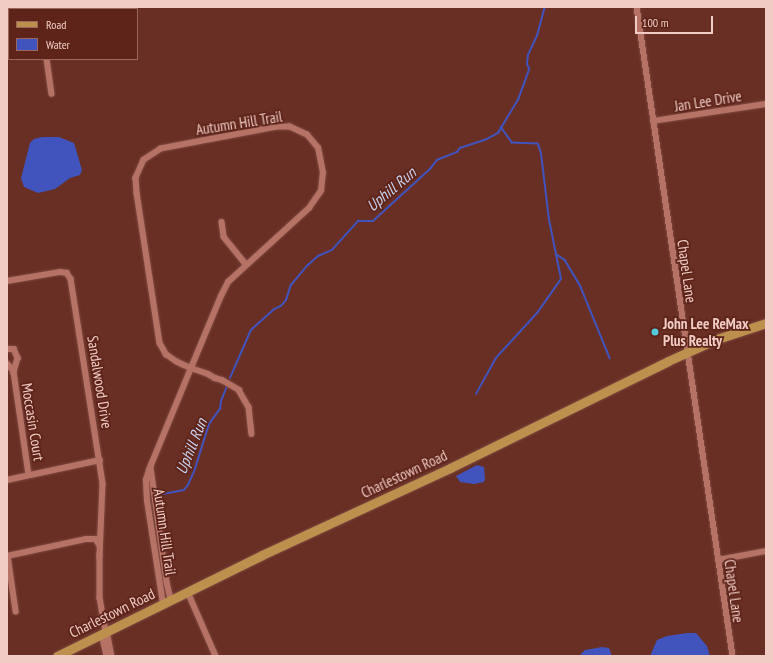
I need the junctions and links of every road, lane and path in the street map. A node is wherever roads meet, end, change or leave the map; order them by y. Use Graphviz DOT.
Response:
graph roads {
  1 [pos="637,7"];
  2 [pos="47,60"];
  3 [pos="52,94"];
  4 [pos="766,104"];
  5 [pos="653,121"];
  6 [pos="222,222"];
  7 [pos="246,264"];
  8 [pos="7,281"];
  9 [pos="766,323"];
  10 [pos="7,349"];
  11 [pos="687,352"];
  12 [pos="7,364"];
  13 [pos="191,368"];
  14 [pos="14,372"];
  15 [pos="252,434"];
  16 [pos="100,460"];
  17 [pos="151,465"];
  18 [pos="30,475"];
  19 [pos="7,480"];
  20 [pos="766,551"];
  21 [pos="8,556"];
  22 [pos="100,558"];
  23 [pos="718,560"];
  24 [pos="188,592"];
  25 [pos="167,602"];
  26 [pos="16,611"];
  27 [pos="105,632"];
  28 [pos="57,656"];
  29 [pos="106,656"];
  30 [pos="112,656"];
  31 [pos="216,656"];
  32 [pos="732,656"];
  1 -- 5 [label="street, Chapel Lane"];
  2 -- 3 [label="street"];
  4 -- 5 [label="street, Jan Lee Drive"];
  5 -- 11 [label="street, Chapel Lane"];
  6 -- 7 [label="street"];
  7 -- 13 [label="street, Autumn Hill Trail"];
  7 -- 13 [label="street, Autumn Hill Trail"];
  8 -- 16 [label="street, Sandalwood Drive"];
  9 -- 11 [label="main road, Charlestown Road"];
  10 -- 14 [label="street, Moccasin Court"];
  11 -- 23 [label="street, Chapel Lane"];
  11 -- 24 [label="main road, Charlestown Road"];
  12 -- 14 [label="street, Moccasin Court"];
  13 -- 15 [label="street"];
  13 -- 17 [label="street, Autumn Hill Trail"];
  14 -- 18 [label="street, Moccasin Court"];
  16 -- 18 [label="street"];
  16 -- 22 [label="street, Sandalwood Drive"];
  17 -- 25 [label="street, Autumn Hill Trail"];
  17 -- 25 [label="street, Autumn Hill Trail"];
  18 -- 19 [label="street"];
  20 -- 23 [label="street"];
  21 -- 22 [label="street"];
  21 -- 26 [label="street"];
  22 -- 27 [label="street"];
  23 -- 32 [label="street, Chapel Lane"];
  24 -- 25 [label="main road, Charlestown Road"];
  24 -- 31 [label="street"];
  25 -- 27 [label="main road, Charlestown Road"];
  27 -- 28 [label="main road, Charlestown Road"];
  27 -- 29 [label="street"];
  27 -- 30 [label="street"];
}
